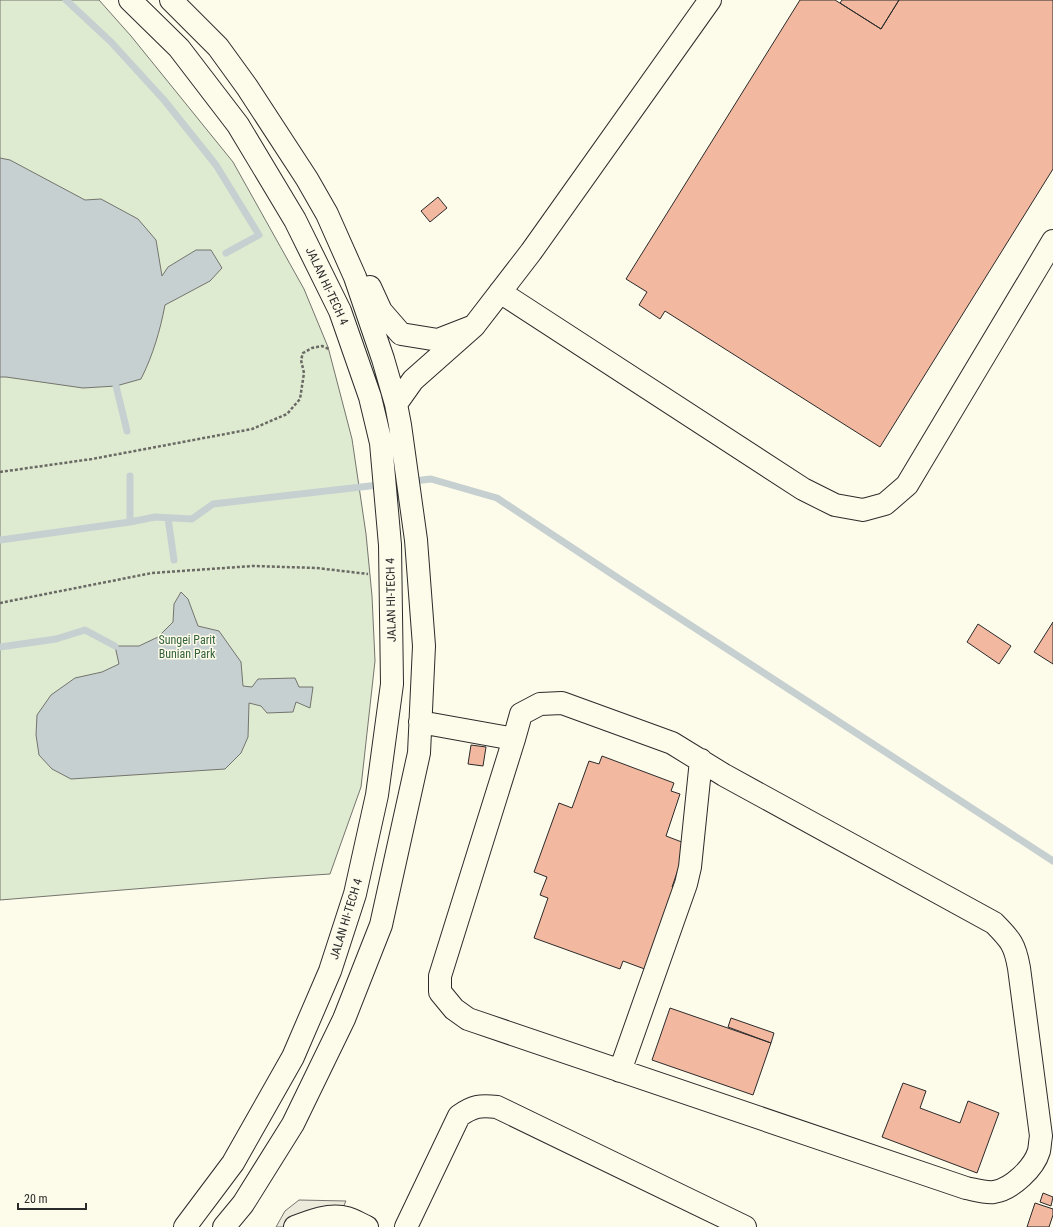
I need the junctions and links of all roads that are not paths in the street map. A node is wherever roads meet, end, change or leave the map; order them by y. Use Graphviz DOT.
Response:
graph roads {
  1 [pos="130,0"];
  2 [pos="171,0"];
  3 [pos="710,0"];
  4 [pos="326,214"];
  5 [pos="1053,240"];
  6 [pos="500,292"];
  7 [pos="474,326"];
  8 [pos="396,404"];
  9 [pos="420,722"];
  10 [pos="514,739"];
  11 [pos="701,760"];
  12 [pos="620,1071"];
  13 [pos="185,1227"];
  14 [pos="224,1227"];
  15 [pos="295,1227"];
  16 [pos="367,1227"];
  17 [pos="406,1227"];
  18 [pos="744,1227"];
  1 -- 13 [label="street, JALAN HI-TECH 4"];
  2 -- 4 [label="street, JALAN HI-TECH 4"];
  3 -- 6 [label="street"];
  4 -- 7 [label="street"];
  4 -- 8 [label="street, JALAN HI-TECH 4"];
  5 -- 6 [label="street"];
  6 -- 7 [label="street"];
  7 -- 8 [label="street"];
  8 -- 9 [label="street, JALAN HI-TECH 4"];
  9 -- 10 [label="street"];
  9 -- 14 [label="street, JALAN HI-TECH 4"];
  10 -- 11 [label="street"];
  10 -- 12 [label="street"];
  11 -- 12 [label="street"];
  11 -- 12 [label="street"];
  15 -- 16 [label="street"];
  17 -- 18 [label="street"];
}
